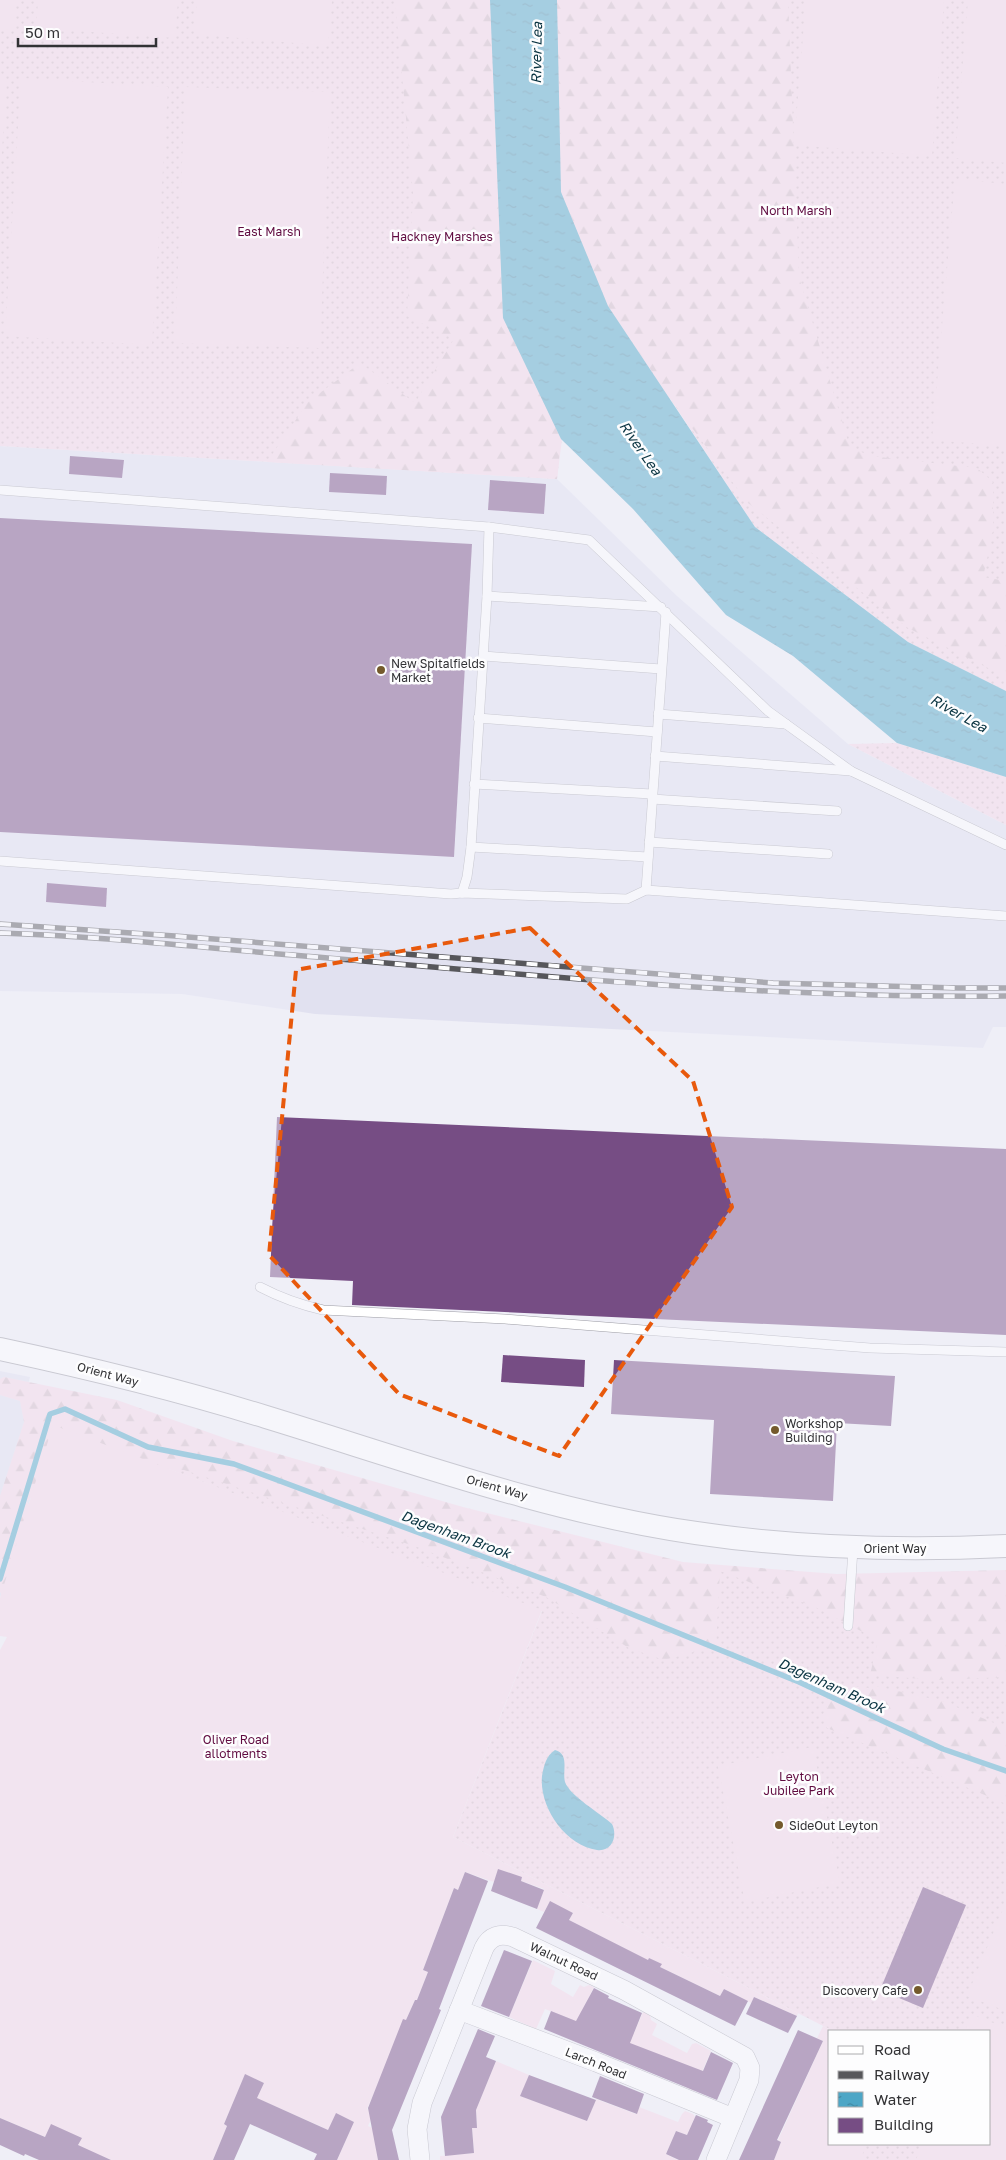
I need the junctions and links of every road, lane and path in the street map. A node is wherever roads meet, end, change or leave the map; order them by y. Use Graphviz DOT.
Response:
graph roads {
  1 [pos="0,490"];
  2 [pos="489,527"];
  3 [pos="487,596"];
  4 [pos="663,609"];
  5 [pos="483,656"];
  6 [pos="662,669"];
  7 [pos="658,714"];
  8 [pos="478,718"];
  9 [pos="787,724"];
  10 [pos="657,732"];
  11 [pos="655,756"];
  12 [pos="851,771"];
  13 [pos="474,784"];
  14 [pos="652,796"];
  15 [pos="837,811"];
  16 [pos="649,842"];
  17 [pos="1006,845"];
  18 [pos="471,847"];
  19 [pos="828,854"];
  20 [pos="648,857"];
  21 [pos="0,861"];
  22 [pos="646,890"];
  23 [pos="462,893"];
  24 [pos="1006,916"];
  25 [pos="260,1287"];
  26 [pos="0,1349"];
  27 [pos="1006,1352"];
  28 [pos="1006,1546"];
  29 [pos="853,1548"];
  30 [pos="848,1626"];
  31 [pos="459,2010"];
  32 [pos="733,2118"];
  33 [pos="420,2160"];
  34 [pos="716,2160"];
  1 -- 2 [label="lane"];
  2 -- 3 [label="lane"];
  2 -- 4 [label="lane"];
  3 -- 4 [label="lane"];
  3 -- 5 [label="lane"];
  4 -- 6 [label="lane"];
  4 -- 9 [label="lane"];
  5 -- 6 [label="lane"];
  5 -- 8 [label="lane"];
  6 -- 7 [label="lane"];
  7 -- 9 [label="lane"];
  7 -- 10 [label="lane"];
  8 -- 10 [label="lane"];
  8 -- 13 [label="lane"];
  9 -- 12 [label="lane"];
  10 -- 11 [label="lane"];
  11 -- 12 [label="lane"];
  11 -- 14 [label="lane"];
  12 -- 17 [label="lane"];
  13 -- 14 [label="lane"];
  13 -- 18 [label="lane"];
  14 -- 15 [label="lane"];
  14 -- 16 [label="lane"];
  16 -- 19 [label="lane"];
  16 -- 20 [label="lane"];
  18 -- 20 [label="lane"];
  18 -- 23 [label="lane"];
  20 -- 22 [label="lane"];
  21 -- 23 [label="lane"];
  22 -- 23 [label="lane"];
  22 -- 24 [label="lane"];
  25 -- 27 [label="lane"];
  26 -- 29 [label="street, Orient Way"];
  28 -- 29 [label="street, Orient Way"];
  29 -- 30 [label="lane"];
  31 -- 32 [label="street, Larch Road"];
  31 -- 32 [label="street, Walnut Road"];
  31 -- 33 [label="street, Walnut Road"];
  32 -- 34 [label="street, Walnut Road"];
}
